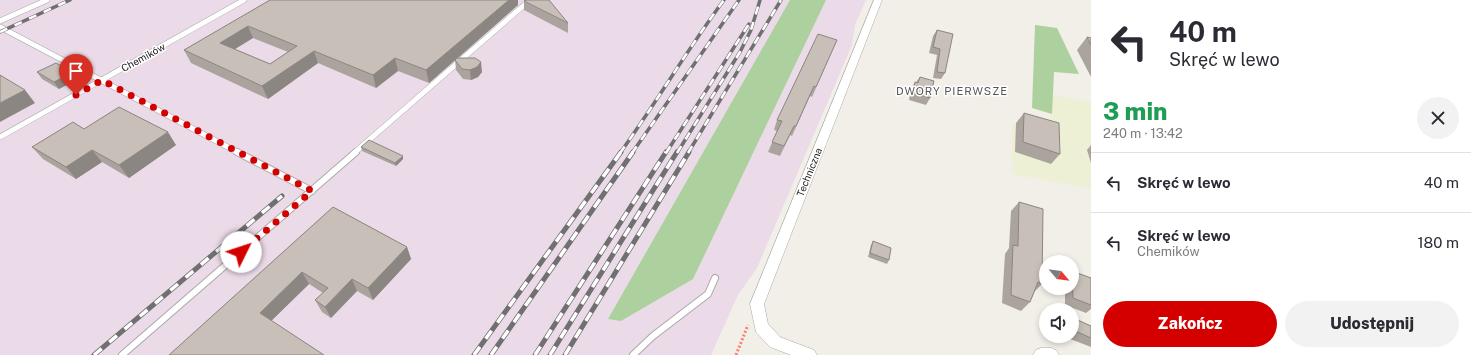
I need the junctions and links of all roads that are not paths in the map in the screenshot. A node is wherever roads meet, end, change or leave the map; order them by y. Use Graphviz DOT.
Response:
graph roads {
  1 [pos="47,0"];
  2 [pos="244,0"];
  3 [pos="530,0"];
  4 [pos="878,0"];
  5 [pos="0,21"];
  6 [pos="0,27"];
  7 [pos="102,80"];
  8 [pos="0,137"];
  9 [pos="312,191"];
  10 [pos="715,278"];
  11 [pos="122,355"];
  12 [pos="633,355"];
  13 [pos="809,355"];
  14 [pos="1041,355"];
  15 [pos="1051,355"];
  1 -- 5 [label="lane"];
  2 -- 7 [label="lane, Chemików"];
  3 -- 9 [label="lane"];
  4 -- 13 [label="street, Techniczna"];
  6 -- 7 [label="lane"];
  7 -- 8 [label="lane, Chemików"];
  7 -- 9 [label="lane"];
  9 -- 11 [label="lane"];
  10 -- 12 [label="lane"];
  14 -- 15 [label="street"];
}
